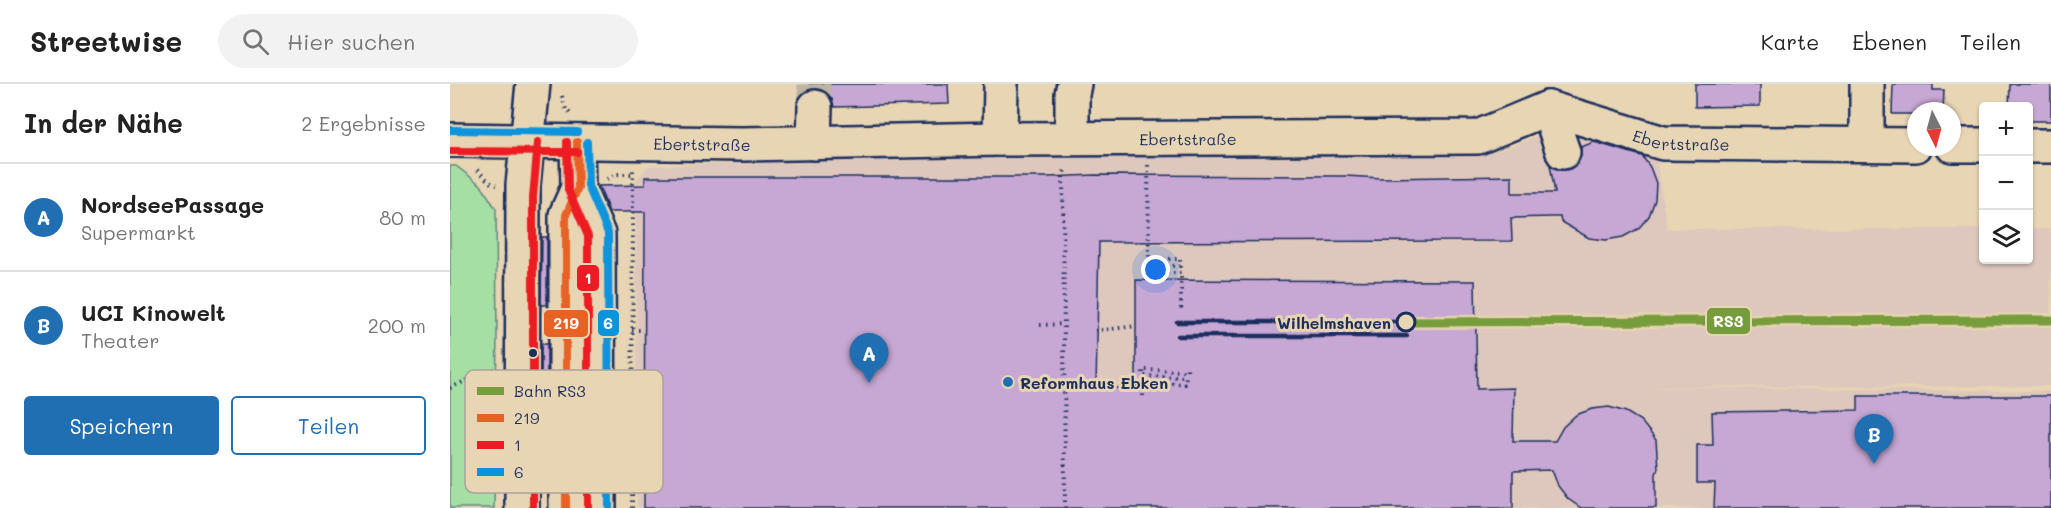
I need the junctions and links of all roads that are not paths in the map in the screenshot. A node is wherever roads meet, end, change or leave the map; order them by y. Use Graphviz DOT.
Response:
graph roads {
  1 [pos="533,84"];
  2 [pos="1002,84"];
  3 [pos="1074,84"];
  4 [pos="1867,84"];
  5 [pos="814,107"];
  6 [pos="1548,108"];
  7 [pos="1072,138"];
  8 [pos="1000,139"];
  9 [pos="450,140"];
  10 [pos="528,141"];
  11 [pos="577,142"];
  12 [pos="814,143"];
  13 [pos="1867,144"];
  14 [pos="1907,145"];
  15 [pos="1961,145"];
  16 [pos="1979,146"];
  17 [pos="2033,146"];
  18 [pos="2051,146"];
  19 [pos="1563,152"];
  20 [pos="578,188"];
  21 [pos="522,370"];
  22 [pos="566,370"];
  23 [pos="598,370"];
  24 [pos="599,493"];
  25 [pos="599,508"];
  1 -- 10 [label="street"];
  2 -- 8 [label="street"];
  3 -- 7 [label="street"];
  4 -- 13 [label="street"];
  5 -- 12 [label="street"];
  6 -- 7 [label="street, Ebertstraße"];
  6 -- 13 [label="street, Ebertstraße"];
  6 -- 19 [label="street"];
  7 -- 8 [label="street, Ebertstraße"];
  8 -- 12 [label="street, Ebertstraße"];
  9 -- 10 [label="street, Ebertstraße"];
  10 -- 11 [label="street, Ebertstraße"];
  10 -- 21 [label="street"];
  11 -- 12 [label="street, Ebertstraße"];
  11 -- 20 [label="street"];
  13 -- 14 [label="street, Ebertstraße"];
  15 -- 16 [label="street"];
  17 -- 18 [label="street"];
  20 -- 22 [label="street"];
  20 -- 23 [label="street"];
  24 -- 25 [label="street"];
}
